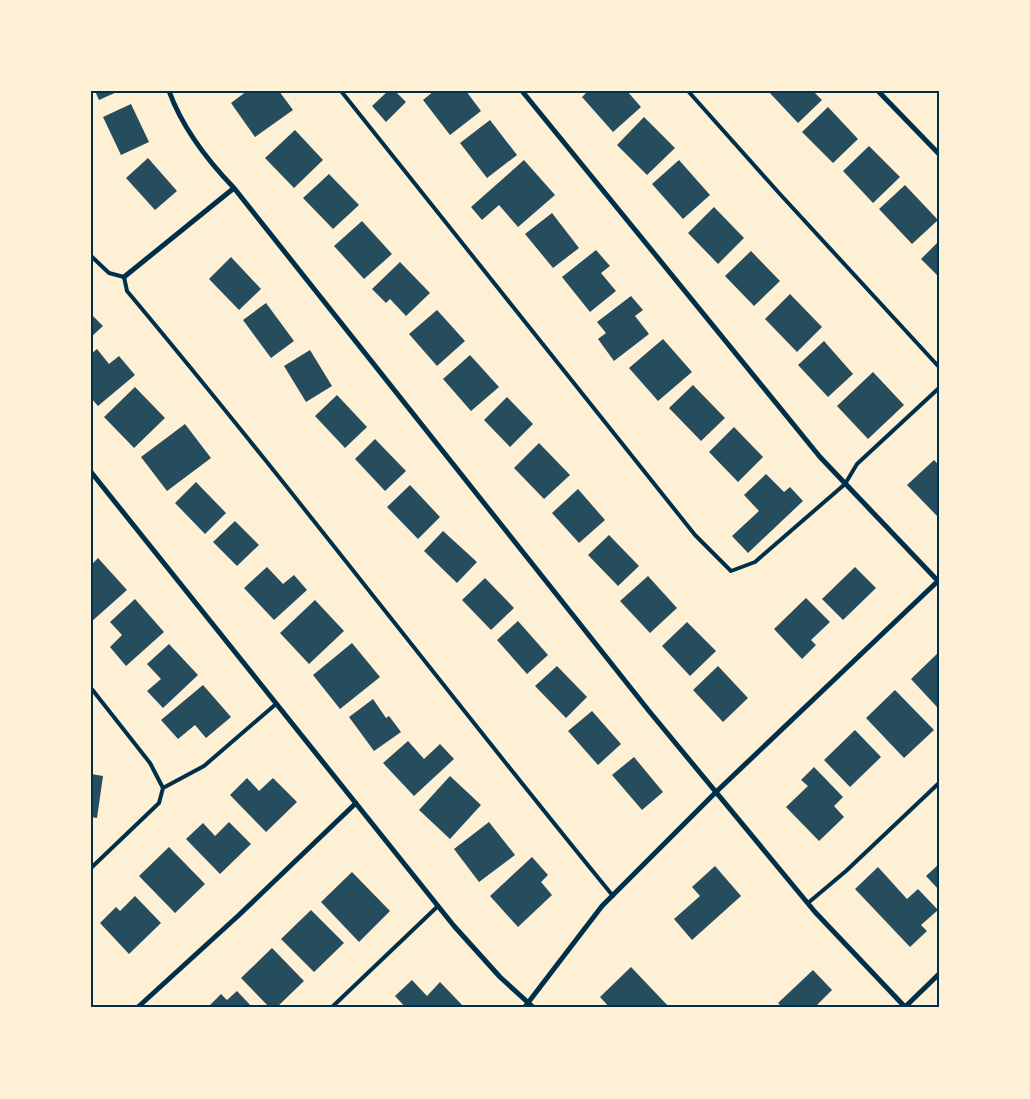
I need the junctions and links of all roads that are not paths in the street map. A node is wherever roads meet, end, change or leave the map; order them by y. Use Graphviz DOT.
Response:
graph roads {
  1 [pos="169,91"];
  2 [pos="341,91"];
  3 [pos="522,91"];
  4 [pos="688,91"];
  5 [pos="878,91"];
  6 [pos="939,154"];
  7 [pos="234,188"];
  8 [pos="91,256"];
  9 [pos="124,277"];
  10 [pos="939,367"];
  11 [pos="939,388"];
  12 [pos="91,472"];
  13 [pos="845,484"];
  14 [pos="938,580"];
  15 [pos="91,688"];
  16 [pos="276,704"];
  17 [pos="939,783"];
  18 [pos="163,788"];
  19 [pos="716,792"];
  20 [pos="356,803"];
  21 [pos="91,868"];
  22 [pos="612,896"];
  23 [pos="808,903"];
  24 [pos="438,906"];
  25 [pos="939,974"];
  26 [pos="529,1003"];
  27 [pos="137,1008"];
  28 [pos="331,1008"];
  29 [pos="524,1008"];
  30 [pos="534,1008"];
  31 [pos="905,1008"];
  1 -- 7 [label="street"];
  2 -- 13 [label="lane"];
  3 -- 13 [label="street"];
  4 -- 10 [label="lane"];
  5 -- 6 [label="street"];
  7 -- 9 [label="street"];
  7 -- 19 [label="street"];
  8 -- 9 [label="lane"];
  9 -- 22 [label="lane"];
  11 -- 13 [label="lane"];
  12 -- 16 [label="street"];
  13 -- 14 [label="street"];
  14 -- 19 [label="street"];
  15 -- 18 [label="lane"];
  16 -- 18 [label="lane"];
  16 -- 20 [label="street"];
  17 -- 23 [label="lane"];
  18 -- 21 [label="lane"];
  19 -- 22 [label="street"];
  19 -- 23 [label="street"];
  20 -- 24 [label="street"];
  20 -- 27 [label="street"];
  22 -- 26 [label="street"];
  23 -- 31 [label="street"];
  24 -- 26 [label="street"];
  24 -- 28 [label="lane"];
  25 -- 31 [label="street"];
  26 -- 29 [label="street"];
  26 -- 30 [label="street"];
}
